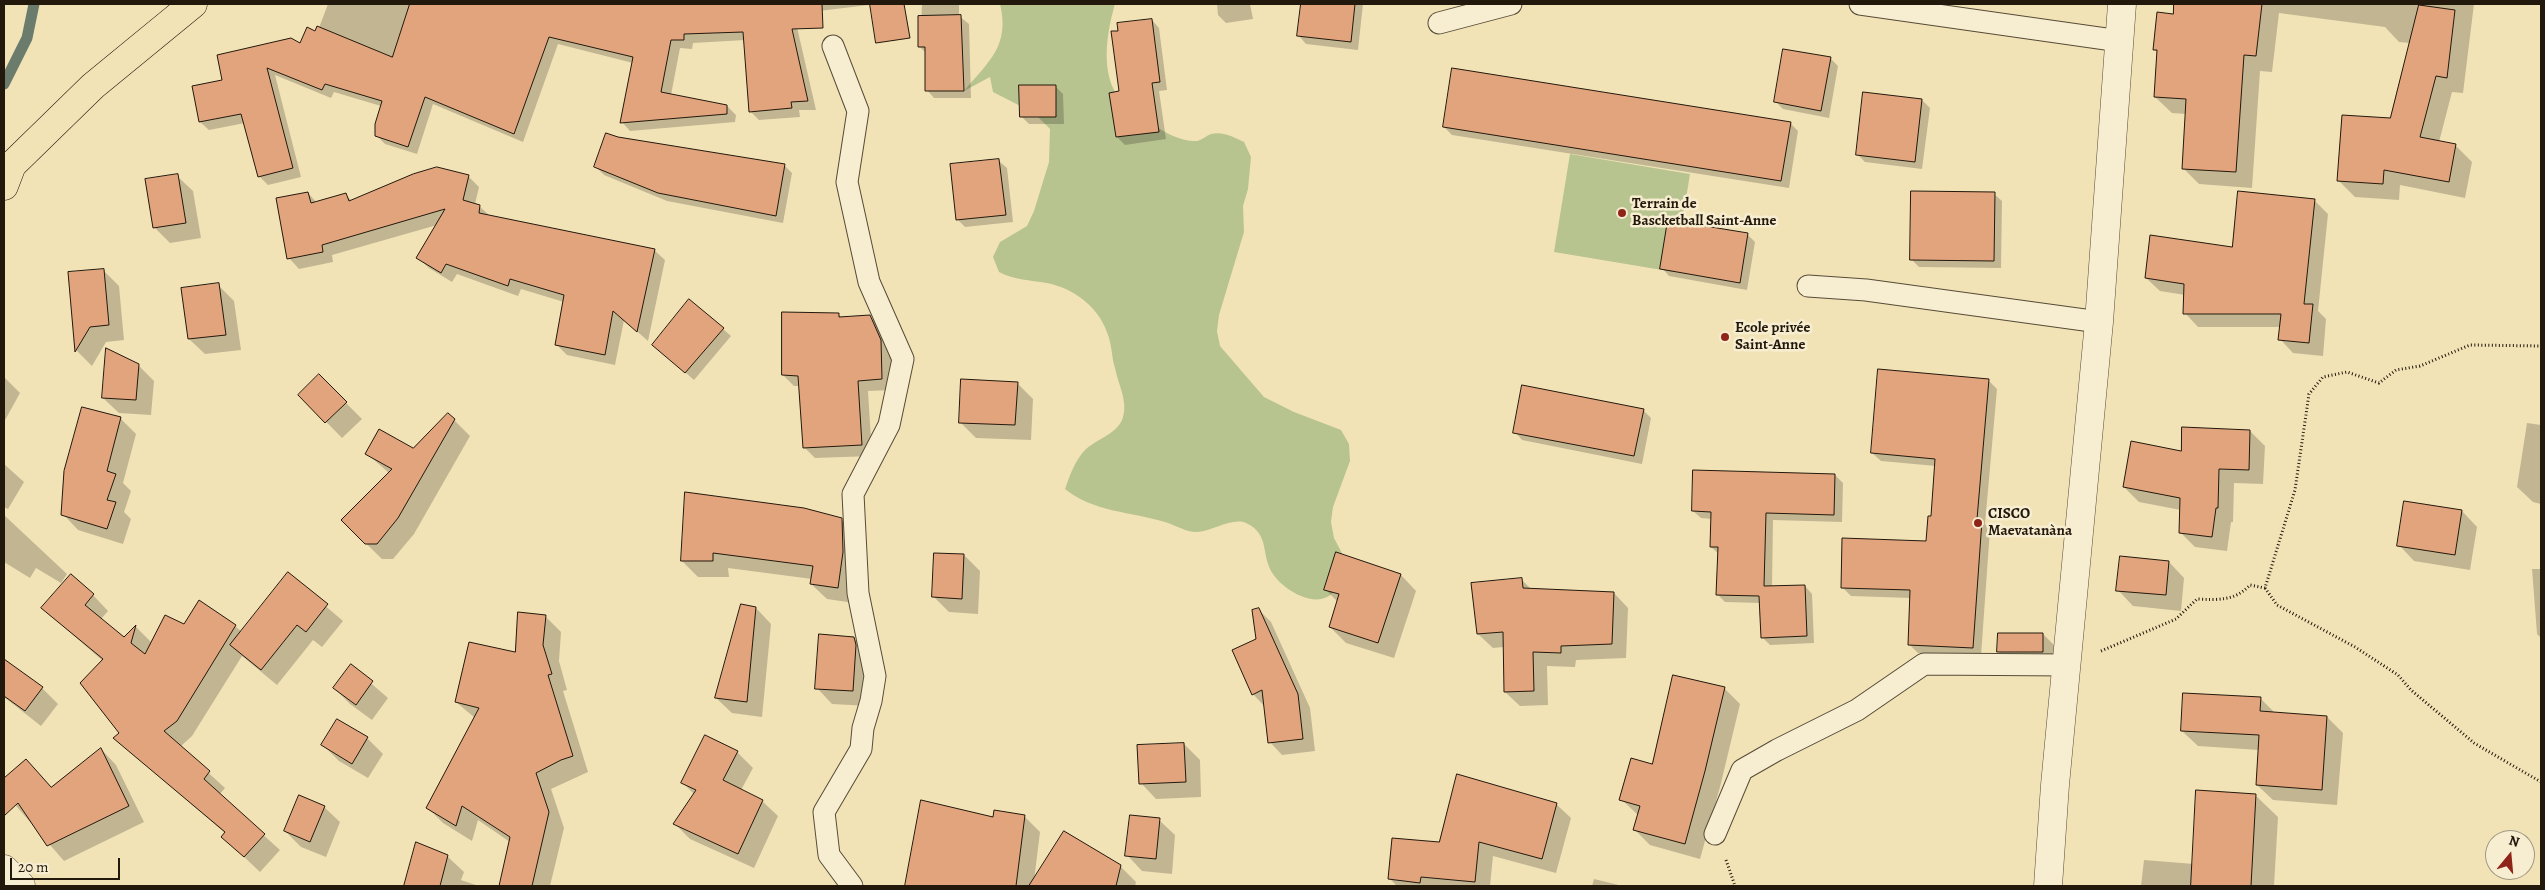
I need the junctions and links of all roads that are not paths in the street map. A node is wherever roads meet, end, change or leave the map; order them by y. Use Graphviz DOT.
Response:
graph roads {
  1 [pos="193,4"];
  2 [pos="1511,4"];
  3 [pos="1860,4"];
  4 [pos="2122,4"];
  5 [pos="1439,23"];
  6 [pos="2120,41"];
  7 [pos="833,46"];
  8 [pos="4,186"];
  9 [pos="1808,286"];
  10 [pos="2099,322"];
  11 [pos="2068,665"];
  12 [pos="1715,834"];
  13 [pos="4,869"];
  14 [pos="21,886"];
  15 [pos="852,886"];
  16 [pos="2048,886"];
  1 -- 8 [label="main road"];
  2 -- 5 [label="lane"];
  3 -- 6 [label="lane"];
  4 -- 6 [label="street"];
  6 -- 10 [label="street"];
  7 -- 15 [label="lane"];
  9 -- 10 [label="lane"];
  10 -- 11 [label="street"];
  11 -- 12 [label="lane"];
  11 -- 16 [label="street"];
  13 -- 14 [label="street"];
}
